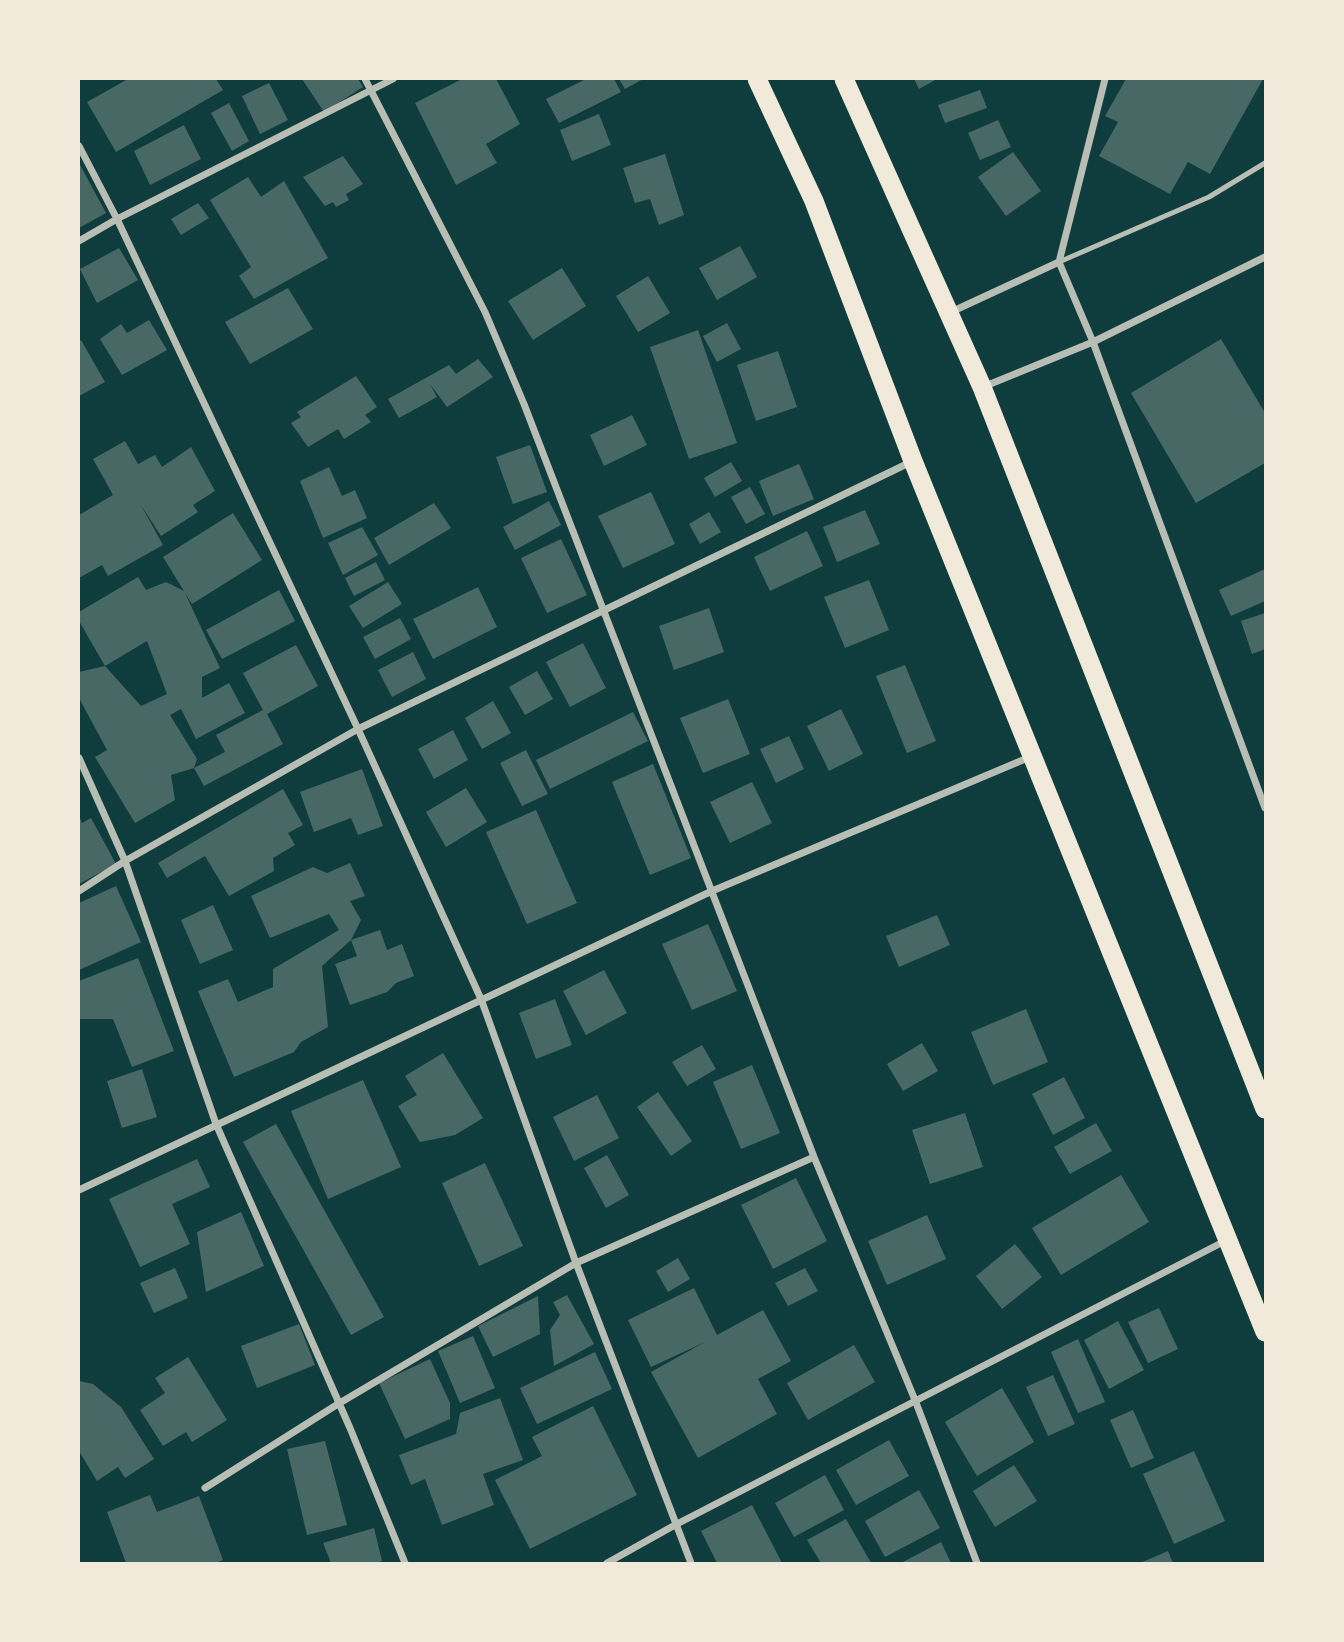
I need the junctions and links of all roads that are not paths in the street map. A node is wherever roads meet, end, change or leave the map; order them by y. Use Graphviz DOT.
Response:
graph roads {
  1 [pos="365,79"];
  2 [pos="393,79"];
  3 [pos="757,79"];
  4 [pos="844,79"];
  5 [pos="1105,79"];
  6 [pos="371,90"];
  7 [pos="79,146"];
  8 [pos="1265,163"];
  9 [pos="117,219"];
  10 [pos="79,241"];
  11 [pos="1265,257"];
  12 [pos="1059,262"];
  13 [pos="950,313"];
  14 [pos="1093,342"];
  15 [pos="982,387"];
  16 [pos="913,461"];
  17 [pos="604,610"];
  18 [pos="358,729"];
  19 [pos="1034,755"];
  20 [pos="79,758"];
  21 [pos="1265,808"];
  22 [pos="125,861"];
  23 [pos="79,891"];
  24 [pos="712,891"];
  25 [pos="481,999"];
  26 [pos="1265,1109"];
  27 [pos="216,1124"];
  28 [pos="814,1157"];
  29 [pos="79,1190"];
  30 [pos="1227,1239"];
  31 [pos="576,1263"];
  32 [pos="1265,1332"];
  33 [pos="915,1400"];
  34 [pos="338,1404"];
  35 [pos="205,1488"];
  36 [pos="675,1525"];
  37 [pos="405,1563"];
  38 [pos="607,1563"];
  39 [pos="691,1563"];
  40 [pos="977,1563"];
  1 -- 6 [label="street"];
  2 -- 6 [label="street"];
  3 -- 16 [label="highway"];
  4 -- 13 [label="highway"];
  5 -- 12 [label="street"];
  6 -- 9 [label="street"];
  6 -- 17 [label="street"];
  7 -- 9 [label="street"];
  8 -- 12 [label="lane"];
  9 -- 10 [label="street"];
  9 -- 18 [label="street"];
  11 -- 14 [label="street"];
  12 -- 13 [label="street"];
  12 -- 14 [label="street"];
  13 -- 15 [label="highway"];
  14 -- 15 [label="street"];
  14 -- 21 [label="street"];
  15 -- 26 [label="highway"];
  16 -- 17 [label="street"];
  16 -- 19 [label="highway"];
  17 -- 18 [label="street"];
  17 -- 24 [label="street"];
  18 -- 22 [label="street"];
  18 -- 25 [label="street"];
  19 -- 24 [label="street"];
  19 -- 30 [label="highway"];
  20 -- 22 [label="street"];
  22 -- 23 [label="street"];
  22 -- 27 [label="street"];
  24 -- 25 [label="street"];
  24 -- 28 [label="street"];
  25 -- 27 [label="street"];
  25 -- 31 [label="street"];
  27 -- 29 [label="street"];
  27 -- 34 [label="street"];
  28 -- 31 [label="street"];
  28 -- 33 [label="street"];
  30 -- 32 [label="highway"];
  30 -- 33 [label="street"];
  31 -- 34 [label="street"];
  31 -- 36 [label="street"];
  33 -- 36 [label="street"];
  33 -- 40 [label="street"];
  34 -- 35 [label="street"];
  34 -- 37 [label="street"];
  36 -- 38 [label="street"];
  36 -- 39 [label="street"];
}
